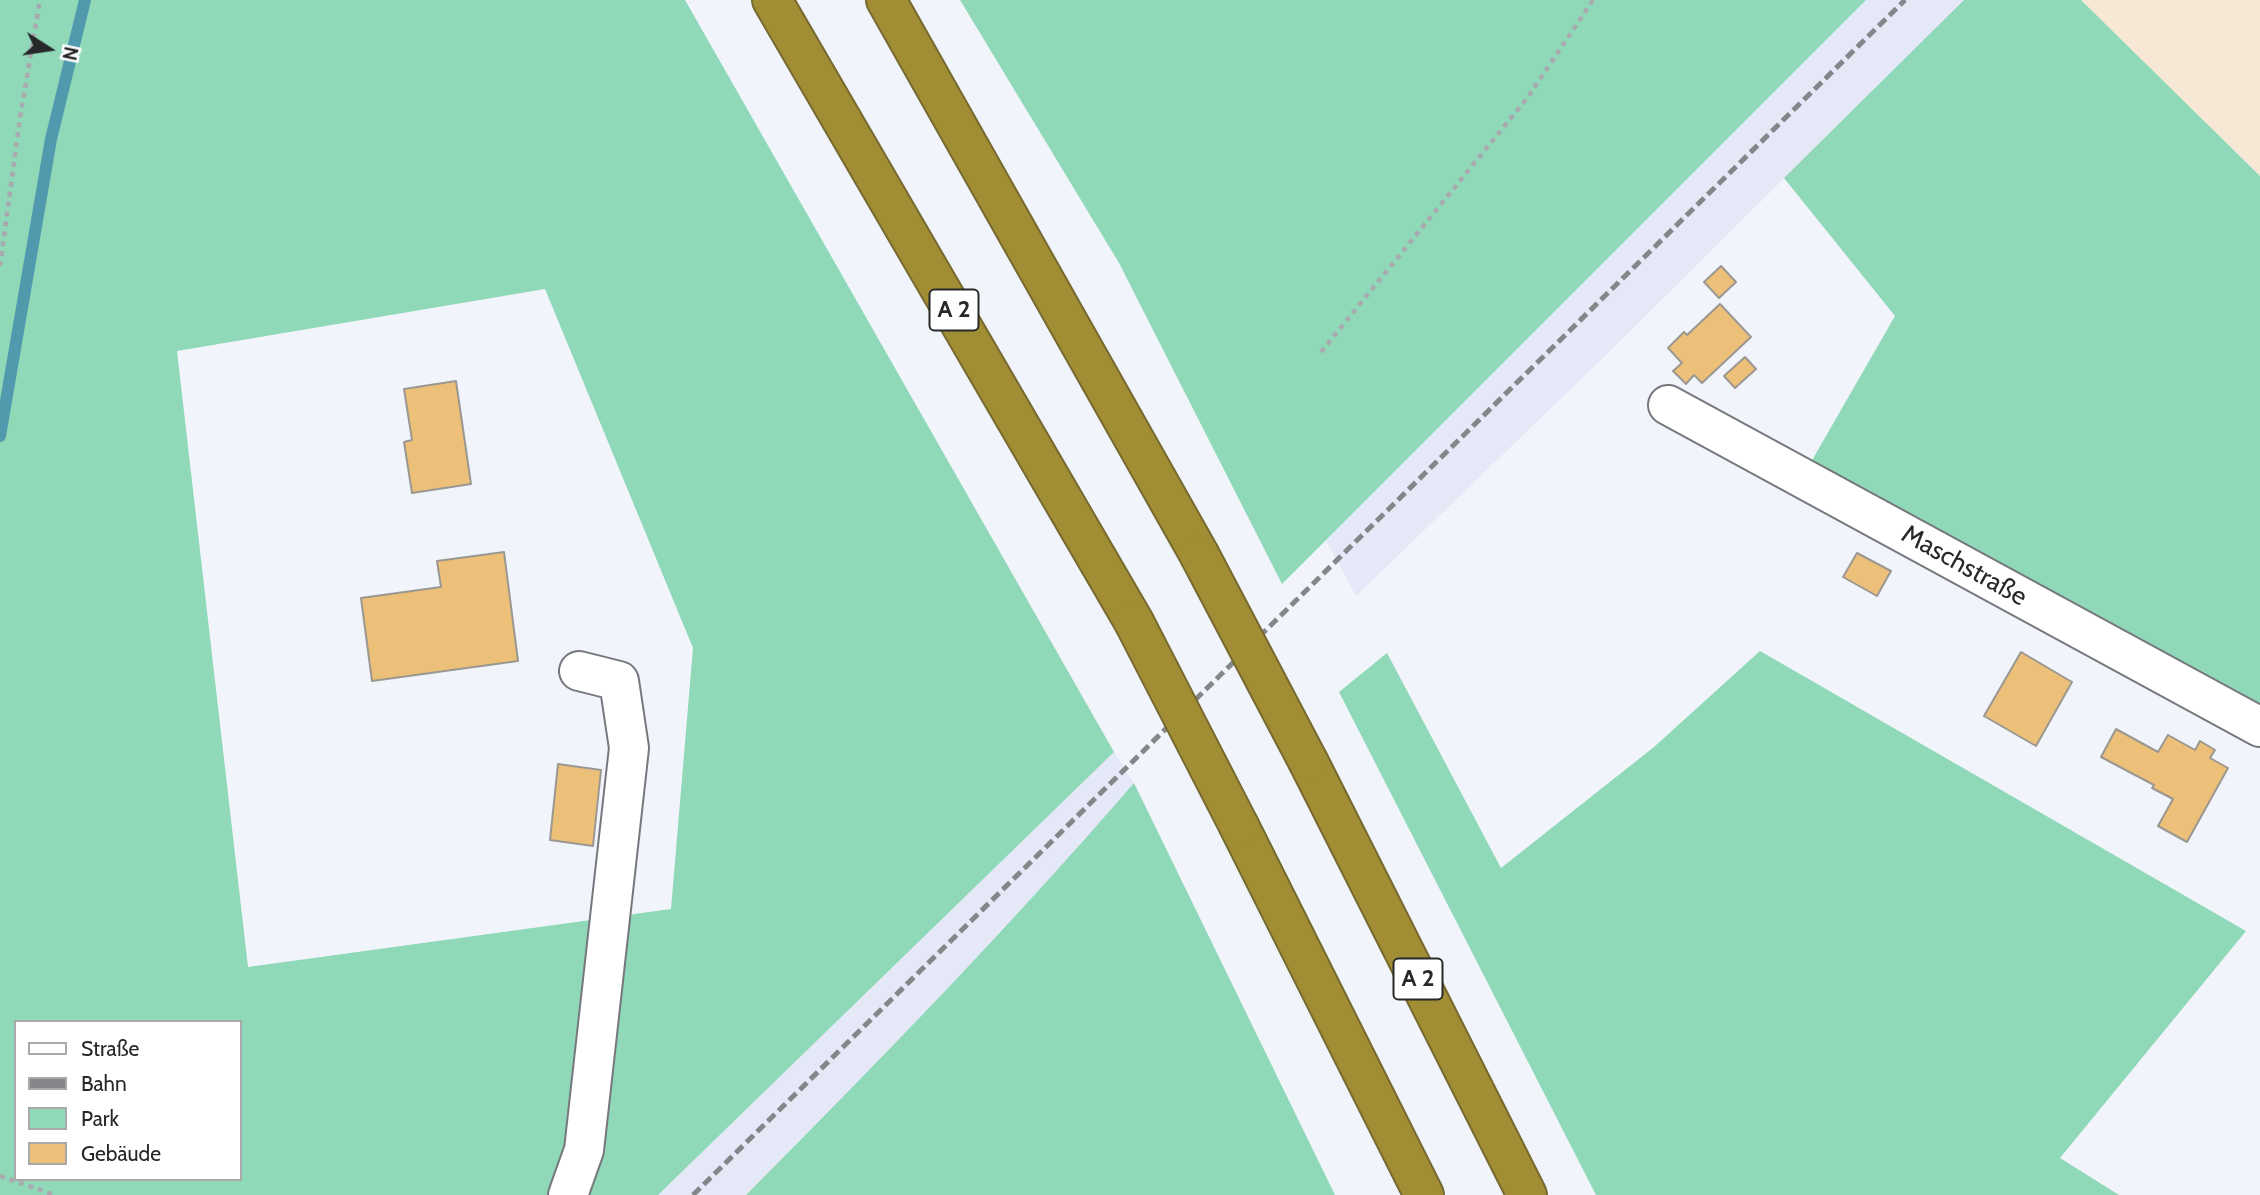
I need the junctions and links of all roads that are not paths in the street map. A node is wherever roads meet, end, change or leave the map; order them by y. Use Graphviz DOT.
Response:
graph roads {
  1 [pos="772,0"];
  2 [pos="886,0"];
  3 [pos="1668,405"];
  4 [pos="579,671"];
  5 [pos="2260,727"];
  6 [pos="568,1195"];
  7 [pos="1424,1195"];
  8 [pos="1527,1195"];
  1 -- 7 [label="highway, A 2, bridge"];
  2 -- 8 [label="highway, A 2, bridge"];
  3 -- 5 [label="street, Maschstraße"];
  4 -- 6 [label="street"];
}
